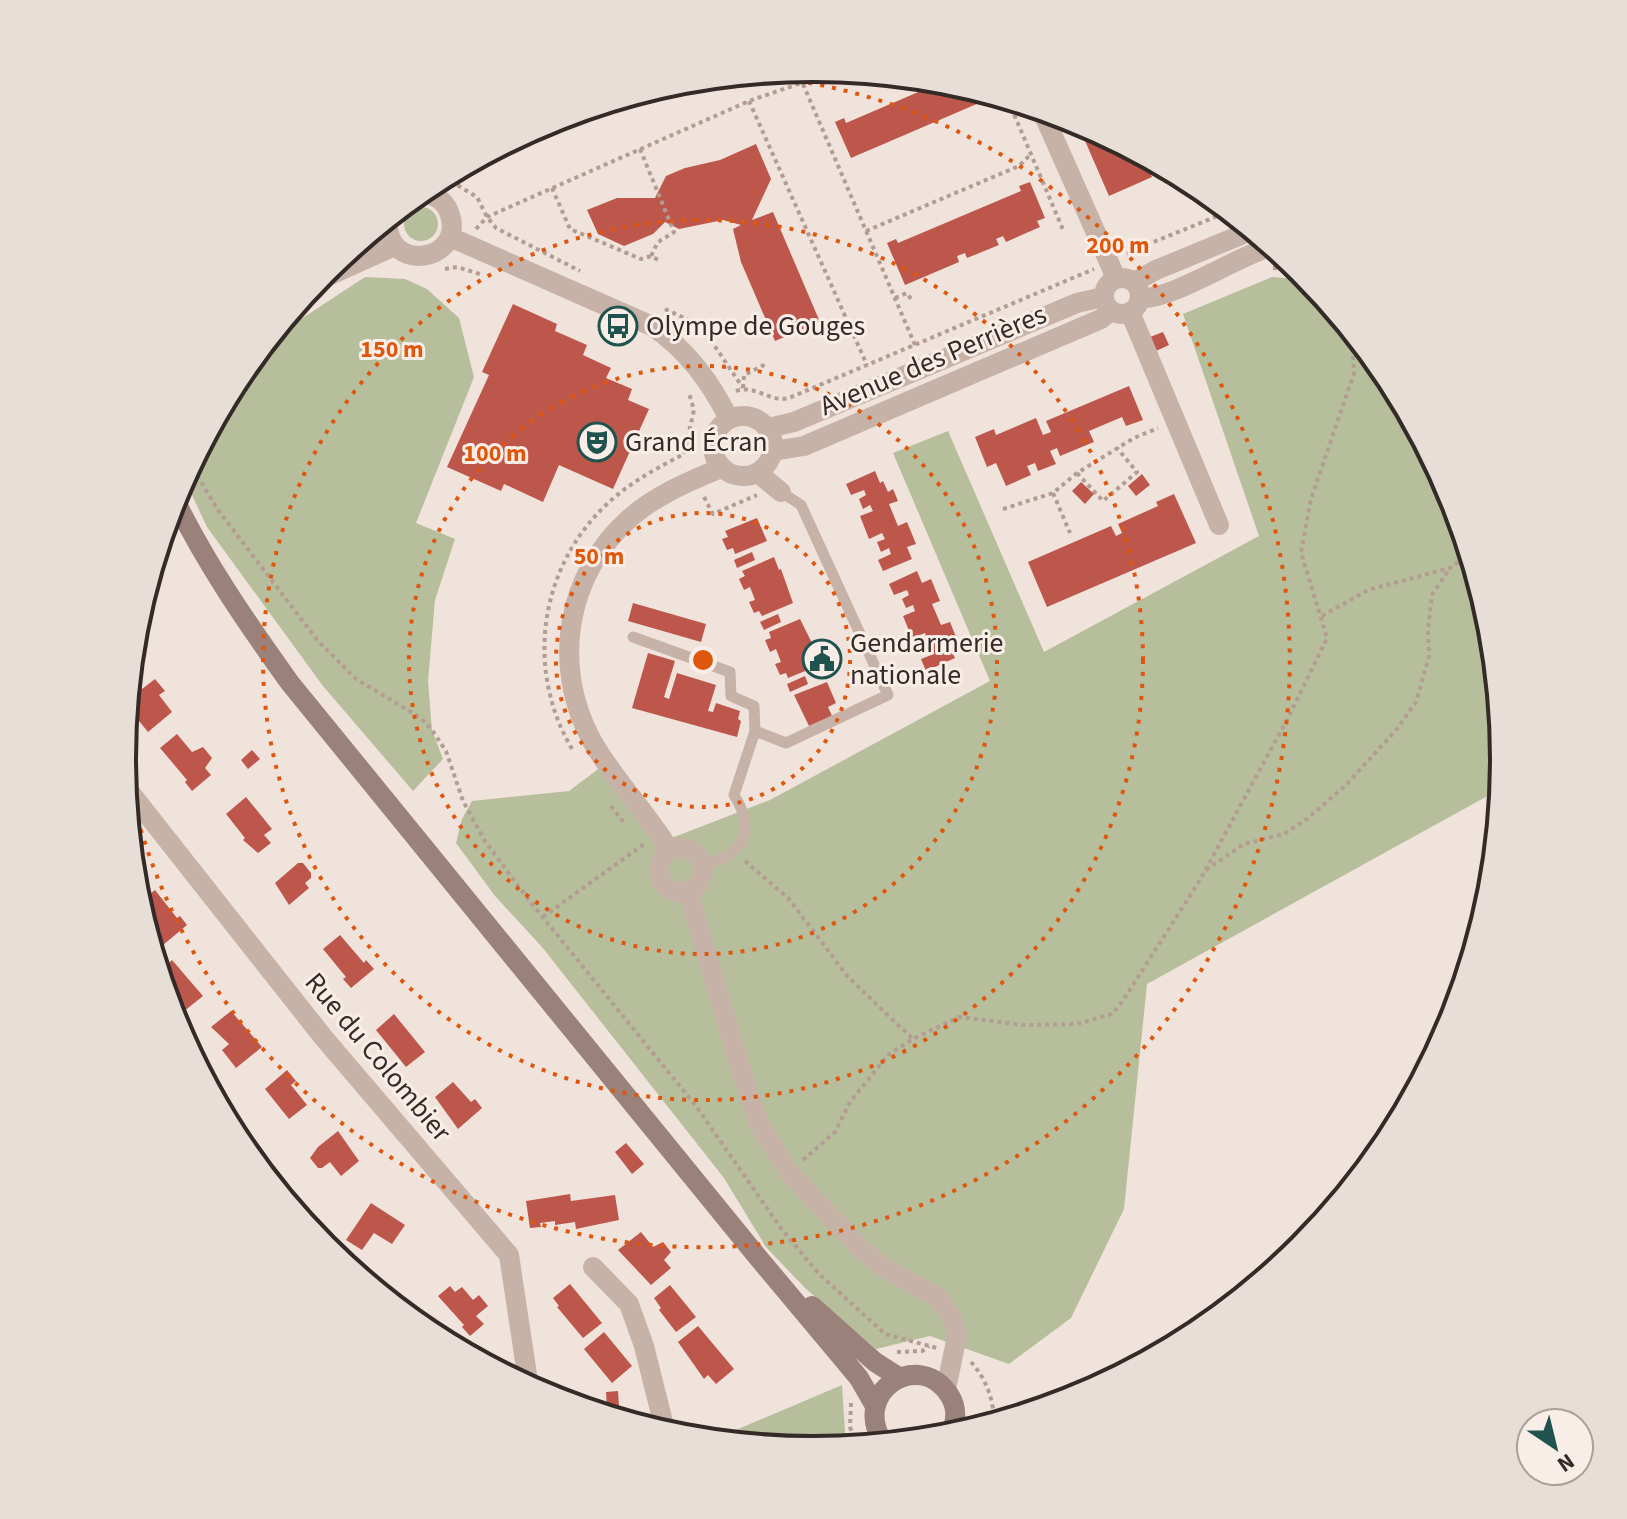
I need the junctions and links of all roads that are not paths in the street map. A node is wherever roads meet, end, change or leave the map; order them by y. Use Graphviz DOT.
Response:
graph roads {
  1 [pos="1048,124"];
  2 [pos="436,197"];
  3 [pos="391,231"];
  4 [pos="1241,235"];
  5 [pos="450,237"];
  6 [pos="395,246"];
  7 [pos="1261,251"];
  8 [pos="348,267"];
  9 [pos="1120,291"];
  10 [pos="729,419"];
  11 [pos="768,428"];
  12 [pos="773,451"];
  13 [pos="721,468"];
  14 [pos="758,473"];
  15 [pos="781,492"];
  16 [pos="182,515"];
  17 [pos="1219,525"];
  18 [pos="176,531"];
  19 [pos="633,637"];
  20 [pos="290,683"];
  21 [pos="755,731"];
  22 [pos="137,801"];
  23 [pos="664,842"];
  24 [pos="703,864"];
  25 [pos="688,891"];
  26 [pos="756,1255"];
  27 [pos="593,1267"];
  28 [pos="527,1373"];
  29 [pos="900,1378"];
  30 [pos="946,1389"];
  31 [pos="875,1406"];
  32 [pos="662,1420"];
  33 [pos="955,1422"];
  34 [pos="877,1434"];
  1 -- 9 [label="street"];
  2 -- 5 [label="street"];
  3 -- 6 [label="street"];
  4 -- 9 [label="street, Avenue des Perrières"];
  5 -- 6 [label="street"];
  5 -- 10 [label="street"];
  6 -- 8 [label="street"];
  7 -- 9 [label="street, Avenue des Perrières"];
  9 -- 11 [label="street, Avenue des Perrières"];
  9 -- 12 [label="street, Avenue des Perrières"];
  9 -- 17 [label="street"];
  10 -- 11 [label="street"];
  10 -- 13 [label="street"];
  11 -- 12 [label="street"];
  12 -- 14 [label="street"];
  13 -- 14 [label="street"];
  13 -- 23 [label="street"];
  14 -- 15 [label="street"];
  15 -- 21 [label="lane"];
  16 -- 20 [label="main road"];
  18 -- 20 [label="main road"];
  19 -- 21 [label="lane"];
  20 -- 26 [label="main road"];
  21 -- 24 [label="lane"];
  22 -- 28 [label="street, Rue du Colombier"];
  23 -- 24 [label="street"];
  23 -- 25 [label="street"];
  24 -- 25 [label="street"];
  25 -- 30 [label="street"];
  26 -- 29 [label="main road"];
  26 -- 31 [label="main road"];
  27 -- 32 [label="street"];
  29 -- 30 [label="main road"];
  29 -- 31 [label="main road"];
  30 -- 33 [label="main road"];
  31 -- 34 [label="main road"];
}
